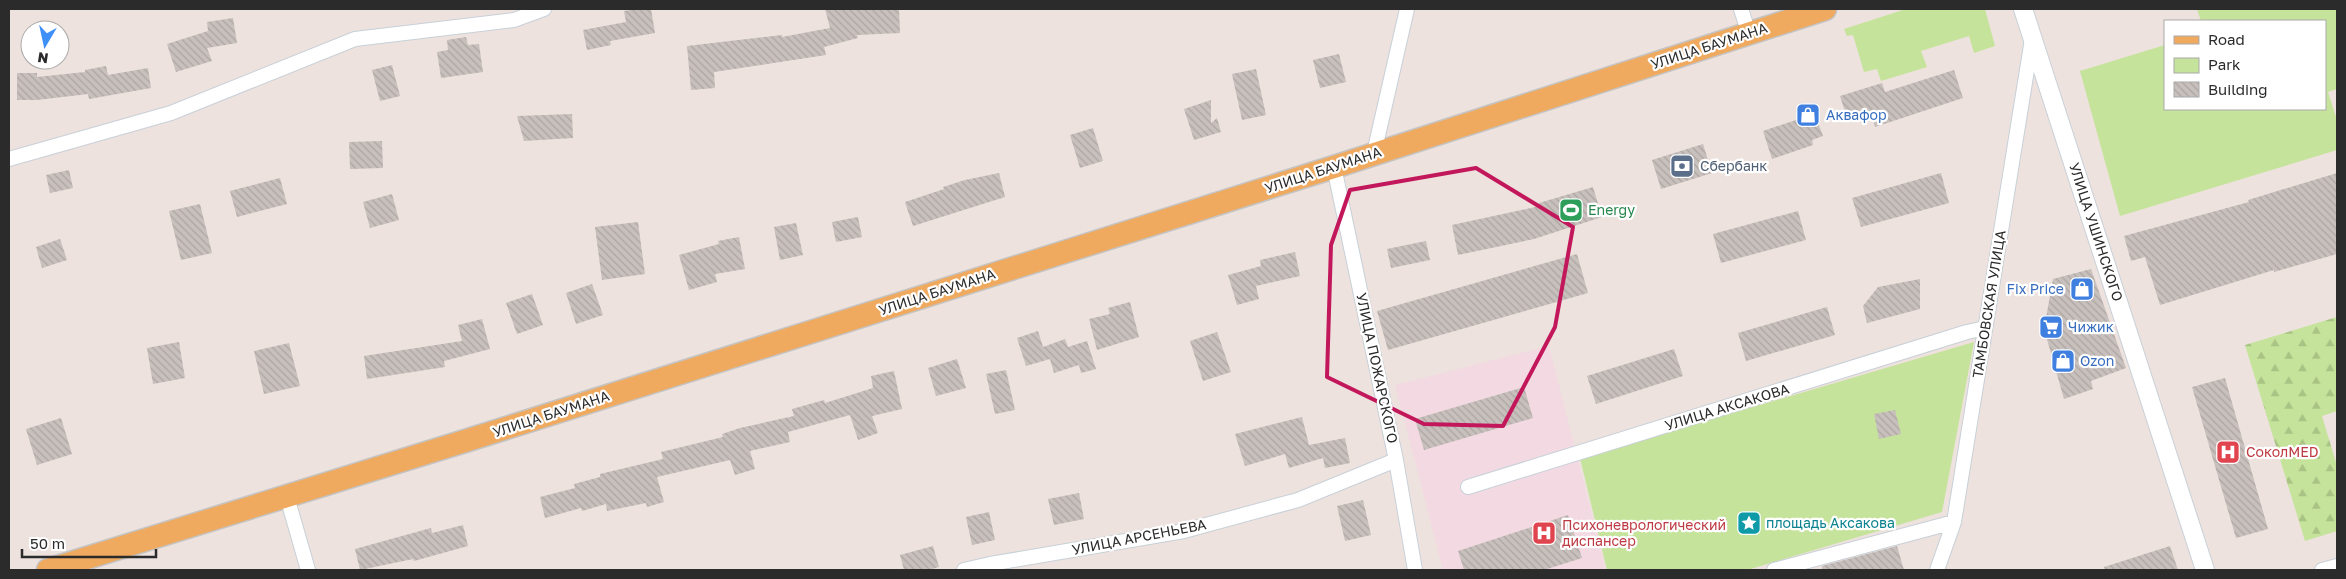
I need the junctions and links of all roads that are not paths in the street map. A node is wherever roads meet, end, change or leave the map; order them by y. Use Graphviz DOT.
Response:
graph roads {
  1 [pos="544,9"];
  2 [pos="1407,9"];
  3 [pos="1741,9"];
  4 [pos="1825,9"];
  5 [pos="2023,9"];
  6 [pos="1748,34"];
  7 [pos="2032,36"];
  8 [pos="1374,153"];
  9 [pos="9,159"];
  10 [pos="1334,167"];
  11 [pos="1985,328"];
  12 [pos="1396,460"];
  13 [pos="1468,487"];
  14 [pos="287,497"];
  15 [pos="1954,522"];
  16 [pos="2337,566"];
  17 [pos="48,570"];
  18 [pos="308,570"];
  19 [pos="964,570"];
  20 [pos="1415,570"];
  21 [pos="1774,570"];
  22 [pos="1937,570"];
  23 [pos="2205,570"];
  24 [pos="2322,570"];
  1 -- 9 [label="street"];
  2 -- 8 [label="street"];
  3 -- 6 [label="street"];
  4 -- 6 [label="main road, УЛИЦА БАУМАНА"];
  5 -- 7 [label="street, УЛИЦА УШИНСКОГО"];
  6 -- 8 [label="main road, УЛИЦА БАУМАНА"];
  7 -- 11 [label="street, ТАМБОВСКАЯ УЛИЦА"];
  7 -- 23 [label="street, УЛИЦА УШИНСКОГО"];
  8 -- 10 [label="main road, УЛИЦА БАУМАНА"];
  10 -- 12 [label="street, УЛИЦА ПОЖАРСКОГО"];
  10 -- 14 [label="main road, УЛИЦА БАУМАНА"];
  11 -- 13 [label="street, УЛИЦА АКСАКОВА"];
  11 -- 15 [label="street, ТАМБОВСКАЯ УЛИЦА"];
  12 -- 19 [label="street, УЛИЦА АРСЕНЬЕВА"];
  12 -- 20 [label="street, УЛИЦА ПОЖАРСКОГО"];
  14 -- 17 [label="main road, УЛИЦА БАУМАНА"];
  14 -- 18 [label="street"];
  15 -- 21 [label="street"];
  15 -- 22 [label="street, ТАМБОВСКАЯ УЛИЦА"];
  16 -- 24 [label="street"];
}
